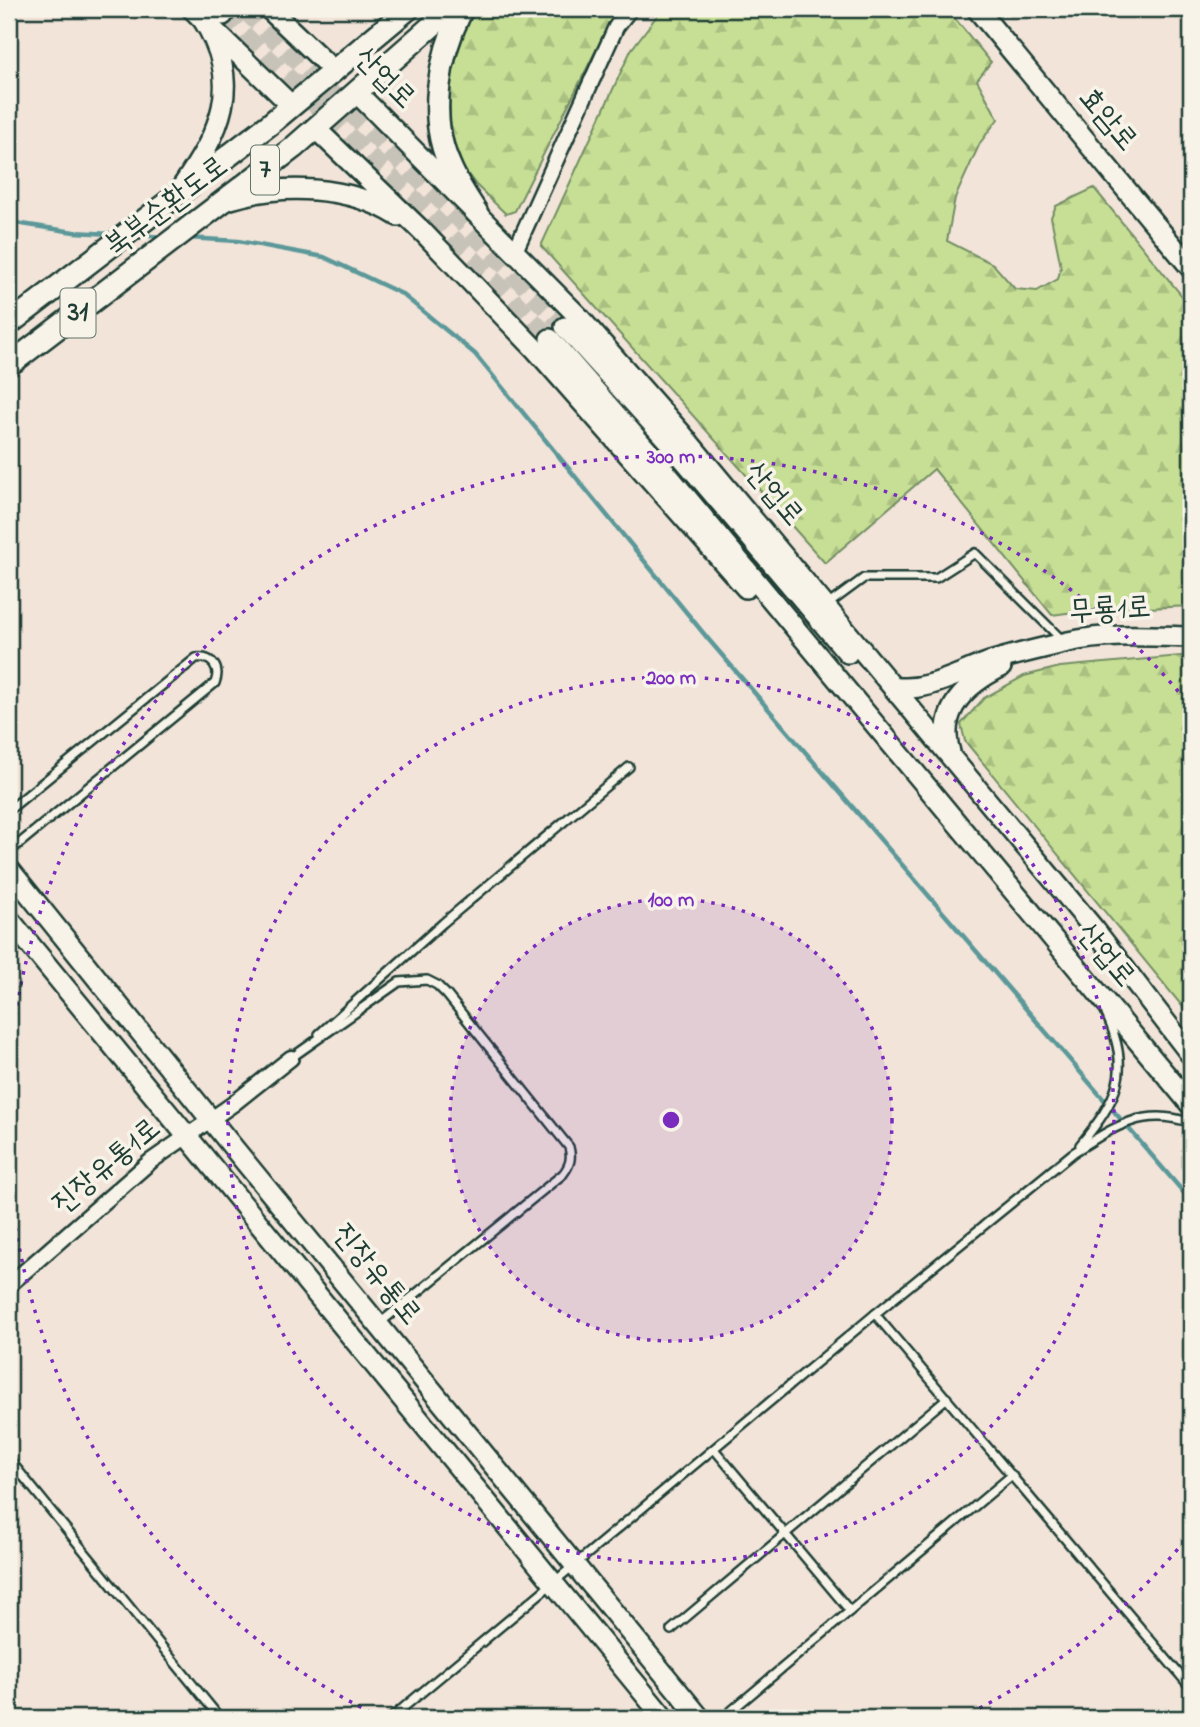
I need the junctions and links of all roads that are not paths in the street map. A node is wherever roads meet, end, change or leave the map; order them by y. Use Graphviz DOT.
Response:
graph roads {
  1 [pos="269,9"];
  2 [pos="408,9"];
  3 [pos="451,9"];
  4 [pos="462,9"];
  5 [pos="630,9"];
  6 [pos="976,9"];
  7 [pos="208,13"];
  8 [pos="334,71"];
  9 [pos="357,93"];
  10 [pos="292,106"];
  11 [pos="316,129"];
  12 [pos="169,202"];
  13 [pos="220,205"];
  14 [pos="477,213"];
  15 [pos="422,231"];
  16 [pos="515,251"];
  17 [pos="1191,268"];
  18 [pos="9,324"];
  19 [pos="9,365"];
  20 [pos="826,606"];
  21 [pos="1191,637"];
  22 [pos="1065,643"];
  23 [pos="1034,652"];
  24 [pos="893,687"];
  25 [pos="951,756"];
  26 [pos="629,767"];
  27 [pos="920,780"];
  28 [pos="9,810"];
  29 [pos="9,852"];
  30 [pos="9,869"];
  31 [pos="9,919"];
  32 [pos="1096,992"];
  33 [pos="1191,1055"];
  34 [pos="291,1058"];
  35 [pos="1191,1061"];
  36 [pos="1191,1105"];
  37 [pos="210,1119"];
  38 [pos="1191,1123"];
  39 [pos="186,1135"];
  40 [pos="1073,1153"];
  41 [pos="9,1285"];
  42 [pos="875,1314"];
  43 [pos="378,1324"];
  44 [pos="947,1398"];
  45 [pos="714,1449"];
  46 [pos="9,1459"];
  47 [pos="1012,1475"];
  48 [pos="785,1534"];
  49 [pos="575,1565"];
  50 [pos="554,1583"];
  51 [pos="850,1611"];
  52 [pos="671,1630"];
  53 [pos="1191,1688"];
  54 [pos="731,1711"];
  55 [pos="220,1718"];
  56 [pos="391,1718"];
  57 [pos="664,1718"];
  58 [pos="700,1718"];
  1 -- 8 [label="main road, 산업로"];
  2 -- 8 [label="main road, 31"];
  3 -- 9 [label="main road, 북부순환도로"];
  4 -- 14 [label="main road"];
  5 -- 16 [label="street"];
  6 -- 17 [label="main road, 효암로"];
  7 -- 10 [label="main road, 산업로"];
  7 -- 12 [label="main road"];
  8 -- 9 [label="main road, 산업로"];
  8 -- 10 [label="main road, 북부순환도로 / 31"];
  9 -- 11 [label="main road, 북부순환도로 / 7"];
  9 -- 14 [label="main road, 산업로"];
  10 -- 11 [label="main road, 산업로"];
  10 -- 12 [label="main road, 북부순환도로 / 31"];
  11 -- 13 [label="main road, 북부순환도로 / 7"];
  11 -- 15 [label="main road, 산업로"];
  12 -- 18 [label="main road, 북부순환도로 / 31"];
  13 -- 15 [label="main road"];
  13 -- 19 [label="main road, 북부순환도로 / 31"];
  14 -- 16 [label="main road, 산업로"];
  15 -- 27 [label="main road, 산업로"];
  16 -- 20 [label="main road, 산업로"];
  20 -- 22 [label="lane"];
  20 -- 24 [label="main road, 산업로"];
  21 -- 22 [label="main road, 무룡1로"];
  22 -- 23 [label="main road, 무룡1로"];
  23 -- 24 [label="main road"];
  23 -- 25 [label="main road"];
  24 -- 25 [label="main road, 산업로"];
  25 -- 33 [label="main road, 산업로"];
  26 -- 34 [label="lane"];
  27 -- 32 [label="main road, 산업로"];
  27 -- 35 [label="main road, 산업로"];
  28 -- 29 [label="lane"];
  30 -- 37 [label="main road, 진장유통로"];
  31 -- 39 [label="main road, 진장유통로"];
  32 -- 36 [label="main road, 산업로"];
  32 -- 40 [label="lane"];
  34 -- 37 [label="street, 진장유통1로"];
  34 -- 43 [label="lane"];
  37 -- 39 [label="street, 진장유통1로"];
  37 -- 43 [label="main road, 진장유통로"];
  38 -- 40 [label="lane"];
  39 -- 41 [label="street, 진장유통1로"];
  39 -- 50 [label="main road, 진장유통로"];
  40 -- 42 [label="lane"];
  42 -- 44 [label="lane"];
  42 -- 45 [label="lane"];
  43 -- 49 [label="main road, 진장유통로"];
  44 -- 47 [label="lane"];
  44 -- 48 [label="lane"];
  45 -- 48 [label="lane"];
  45 -- 49 [label="lane"];
  46 -- 55 [label="lane"];
  47 -- 51 [label="lane"];
  47 -- 53 [label="lane"];
  48 -- 51 [label="lane"];
  48 -- 52 [label="lane"];
  49 -- 50 [label="lane"];
  49 -- 58 [label="main road, 진장유통로"];
  50 -- 56 [label="lane"];
  50 -- 57 [label="main road, 진장유통로"];
  51 -- 54 [label="lane"];
}
